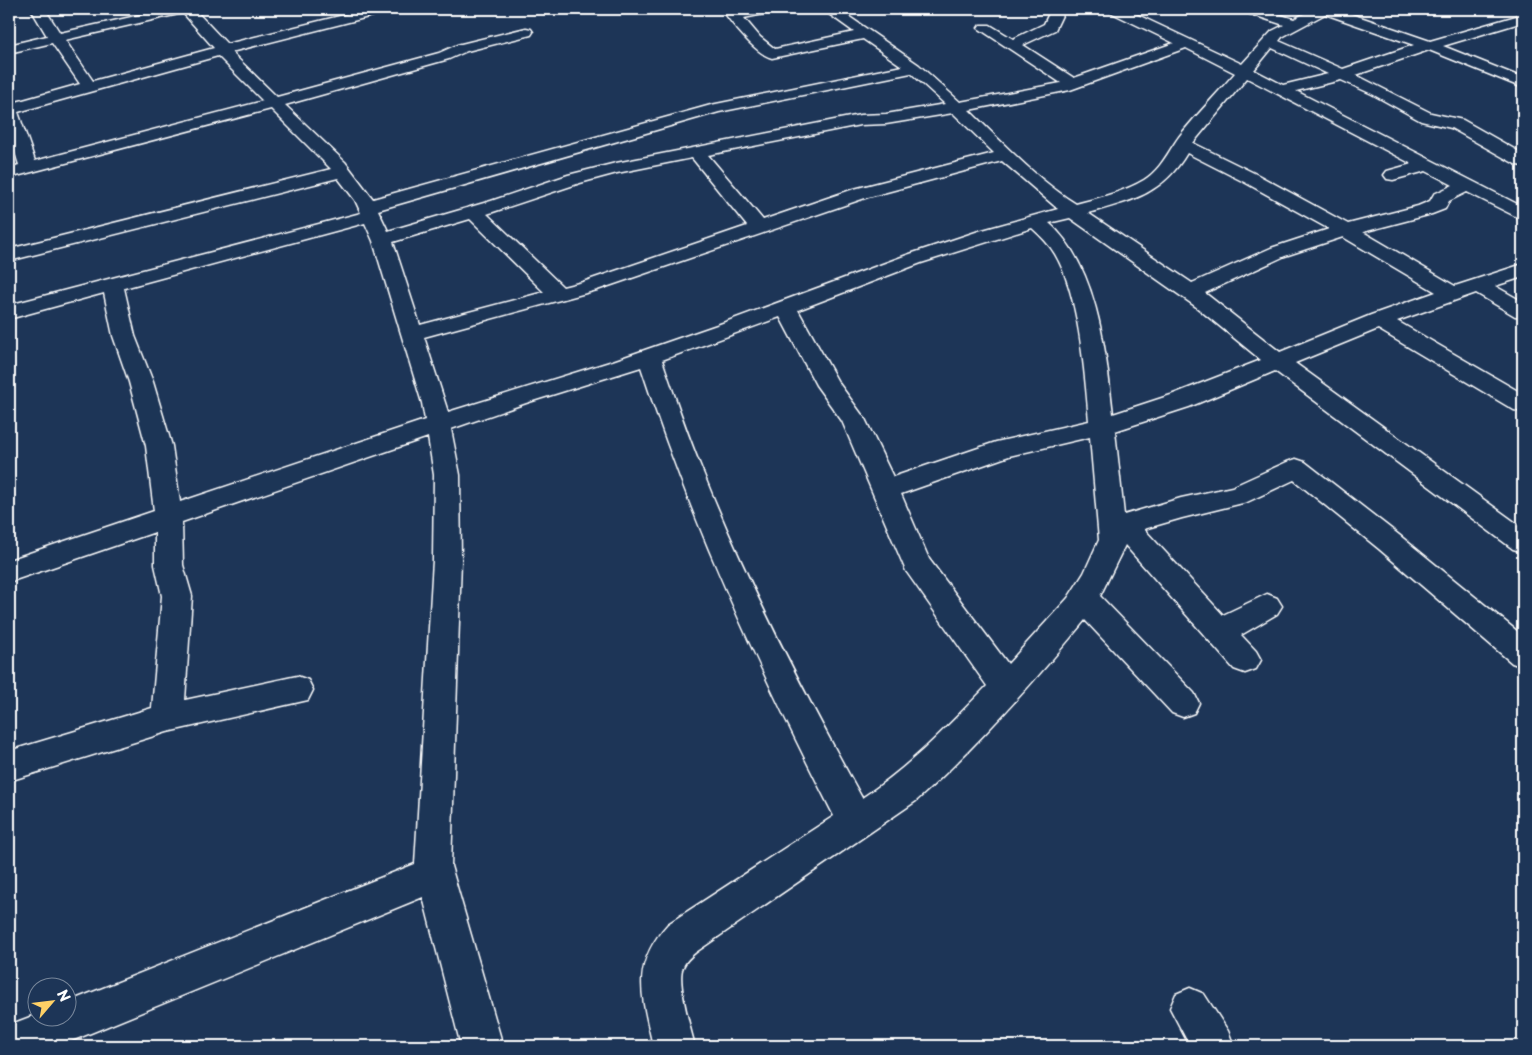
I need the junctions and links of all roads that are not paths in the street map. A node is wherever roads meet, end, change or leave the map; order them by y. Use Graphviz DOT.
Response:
graph roads {
  1 [pos="38,9"];
  2 [pos="186,9"];
  3 [pos="383,9"];
  4 [pos="769,9"];
  5 [pos="829,9"];
  6 [pos="1058,9"];
  7 [pos="1115,9"];
  8 [pos="1249,9"];
  9 [pos="1324,9"];
  10 [pos="732,12"];
  11 [pos="348,13"];
  12 [pos="1523,18"];
  13 [pos="1296,24"];
  14 [pos="1508,24"];
  15 [pos="985,28"];
  16 [pos="1523,30"];
  17 [pos="526,32"];
  18 [pos="867,34"];
  19 [pos="58,38"];
  20 [pos="1270,42"];
  21 [pos="1187,43"];
  22 [pos="1012,45"];
  23 [pos="1431,46"];
  24 [pos="9,49"];
  25 [pos="222,50"];
  26 [pos="1151,57"];
  27 [pos="1178,62"];
  28 [pos="1197,65"];
  29 [pos="914,68"];
  30 [pos="1241,70"];
  31 [pos="1342,75"];
  32 [pos="1523,83"];
  33 [pos="1073,84"];
  34 [pos="89,86"];
  35 [pos="1282,90"];
  36 [pos="273,104"];
  37 [pos="958,107"];
  38 [pos="9,109"];
  39 [pos="1183,145"];
  40 [pos="696,152"];
  41 [pos="1006,154"];
  42 [pos="1523,161"];
  43 [pos="1428,165"];
  44 [pos="29,168"];
  45 [pos="343,172"];
  46 [pos="9,173"];
  47 [pos="1394,175"];
  48 [pos="1467,185"];
  49 [pos="474,212"];
  50 [pos="1073,212"];
  51 [pos="1523,214"];
  52 [pos="373,220"];
  53 [pos="1036,222"];
  54 [pos="759,228"];
  55 [pos="1346,231"];
  56 [pos="9,255"];
  57 [pos="1523,270"];
  58 [pos="113,284"];
  59 [pos="1478,285"];
  60 [pos="1190,292"];
  61 [pos="1453,293"];
  62 [pos="559,295"];
  63 [pos="785,307"];
  64 [pos="1523,311"];
  65 [pos="9,312"];
  66 [pos="1379,320"];
  67 [pos="411,334"];
  68 [pos="649,356"];
  69 [pos="1277,361"];
  70 [pos="1523,404"];
  71 [pos="438,424"];
  72 [pos="1102,426"];
  73 [pos="885,490"];
  74 [pos="168,516"];
  75 [pos="1117,527"];
  76 [pos="1523,542"];
  77 [pos="9,571"];
  78 [pos="1084,598"];
  79 [pos="1267,606"];
  80 [pos="1219,632"];
  81 [pos="1523,654"];
  82 [pos="1245,660"];
  83 [pos="1006,688"];
  84 [pos="297,690"];
  85 [pos="1183,702"];
  86 [pos="167,718"];
  87 [pos="9,766"];
  88 [pos="856,823"];
  89 [pos="435,874"];
  90 [pos="1190,1008"];
  91 [pos="9,1046"];
  92 [pos="482,1046"];
  93 [pos="674,1046"];
  94 [pos="1213,1046"];
  1 -- 19 [label="street"];
  2 -- 19 [label="street"];
  2 -- 25 [label="street"];
  3 -- 11 [label="street"];
  4 -- 10 [label="street"];
  5 -- 18 [label="street"];
  6 -- 22 [label="street"];
  7 -- 21 [label="street"];
  8 -- 13 [label="street"];
  9 -- 13 [label="street"];
  9 -- 23 [label="street"];
  10 -- 18 [label="street"];
  11 -- 25 [label="street"];
  12 -- 14 [label="street"];
  13 -- 20 [label="street"];
  14 -- 16 [label="street"];
  14 -- 23 [label="street"];
  15 -- 22 [label="street"];
  17 -- 36 [label="street"];
  18 -- 29 [label="street"];
  19 -- 24 [label="street"];
  19 -- 34 [label="street"];
  20 -- 30 [label="street"];
  20 -- 31 [label="street"];
  21 -- 26 [label="street"];
  21 -- 30 [label="street"];
  22 -- 33 [label="street"];
  23 -- 31 [label="street"];
  23 -- 32 [label="street"];
  25 -- 34 [label="street"];
  25 -- 36 [label="street"];
  26 -- 27 [label="street"];
  26 -- 33 [label="street"];
  28 -- 30 [label="street"];
  29 -- 37 [label="street"];
  29 -- 52 [label="street"];
  30 -- 35 [label="street"];
  30 -- 39 [label="street"];
  31 -- 35 [label="street"];
  31 -- 42 [label="street"];
  33 -- 37 [label="street"];
  34 -- 38 [label="street"];
  35 -- 43 [label="street"];
  36 -- 44 [label="street"];
  36 -- 45 [label="street"];
  37 -- 40 [label="street"];
  37 -- 41 [label="street"];
  38 -- 44 [label="street"];
  39 -- 50 [label="street"];
  39 -- 55 [label="street"];
  40 -- 49 [label="street"];
  40 -- 54 [label="street"];
  41 -- 50 [label="street"];
  41 -- 54 [label="street"];
  43 -- 47 [label="street"];
  43 -- 48 [label="street"];
  44 -- 46 [label="street"];
  45 -- 52 [label="street"];
  45 -- 56 [label="street"];
  48 -- 51 [label="street"];
  48 -- 55 [label="street"];
  49 -- 52 [label="street"];
  49 -- 62 [label="street"];
  50 -- 53 [label="street"];
  50 -- 60 [label="street"];
  52 -- 58 [label="street"];
  52 -- 67 [label="street"];
  53 -- 63 [label="street"];
  53 -- 72 [label="street"];
  54 -- 62 [label="street"];
  55 -- 60 [label="street"];
  55 -- 61 [label="street"];
  57 -- 59 [label="street"];
  58 -- 65 [label="street"];
  58 -- 74 [label="street"];
  59 -- 61 [label="street"];
  59 -- 64 [label="street"];
  60 -- 69 [label="street"];
  61 -- 66 [label="street"];
  62 -- 67 [label="street"];
  63 -- 68 [label="street"];
  63 -- 73 [label="street"];
  66 -- 69 [label="street"];
  66 -- 70 [label="street"];
  67 -- 71 [label="street"];
  68 -- 71 [label="street"];
  68 -- 88 [label="street"];
  69 -- 72 [label="street"];
  69 -- 76 [label="street"];
  71 -- 74 [label="street"];
  71 -- 89 [label="street"];
  72 -- 73 [label="street"];
  72 -- 75 [label="street"];
  73 -- 83 [label="street"];
  74 -- 77 [label="street"];
  74 -- 86 [label="street"];
  75 -- 78 [label="street"];
  75 -- 80 [label="street"];
  75 -- 81 [label="street"];
  78 -- 83 [label="street"];
  78 -- 85 [label="street"];
  79 -- 80 [label="street"];
  80 -- 82 [label="street"];
  83 -- 88 [label="street"];
  84 -- 86 [label="street"];
  86 -- 87 [label="street"];
  88 -- 93 [label="street"];
  89 -- 91 [label="street"];
  89 -- 92 [label="street"];
  90 -- 94 [label="street"];
}
